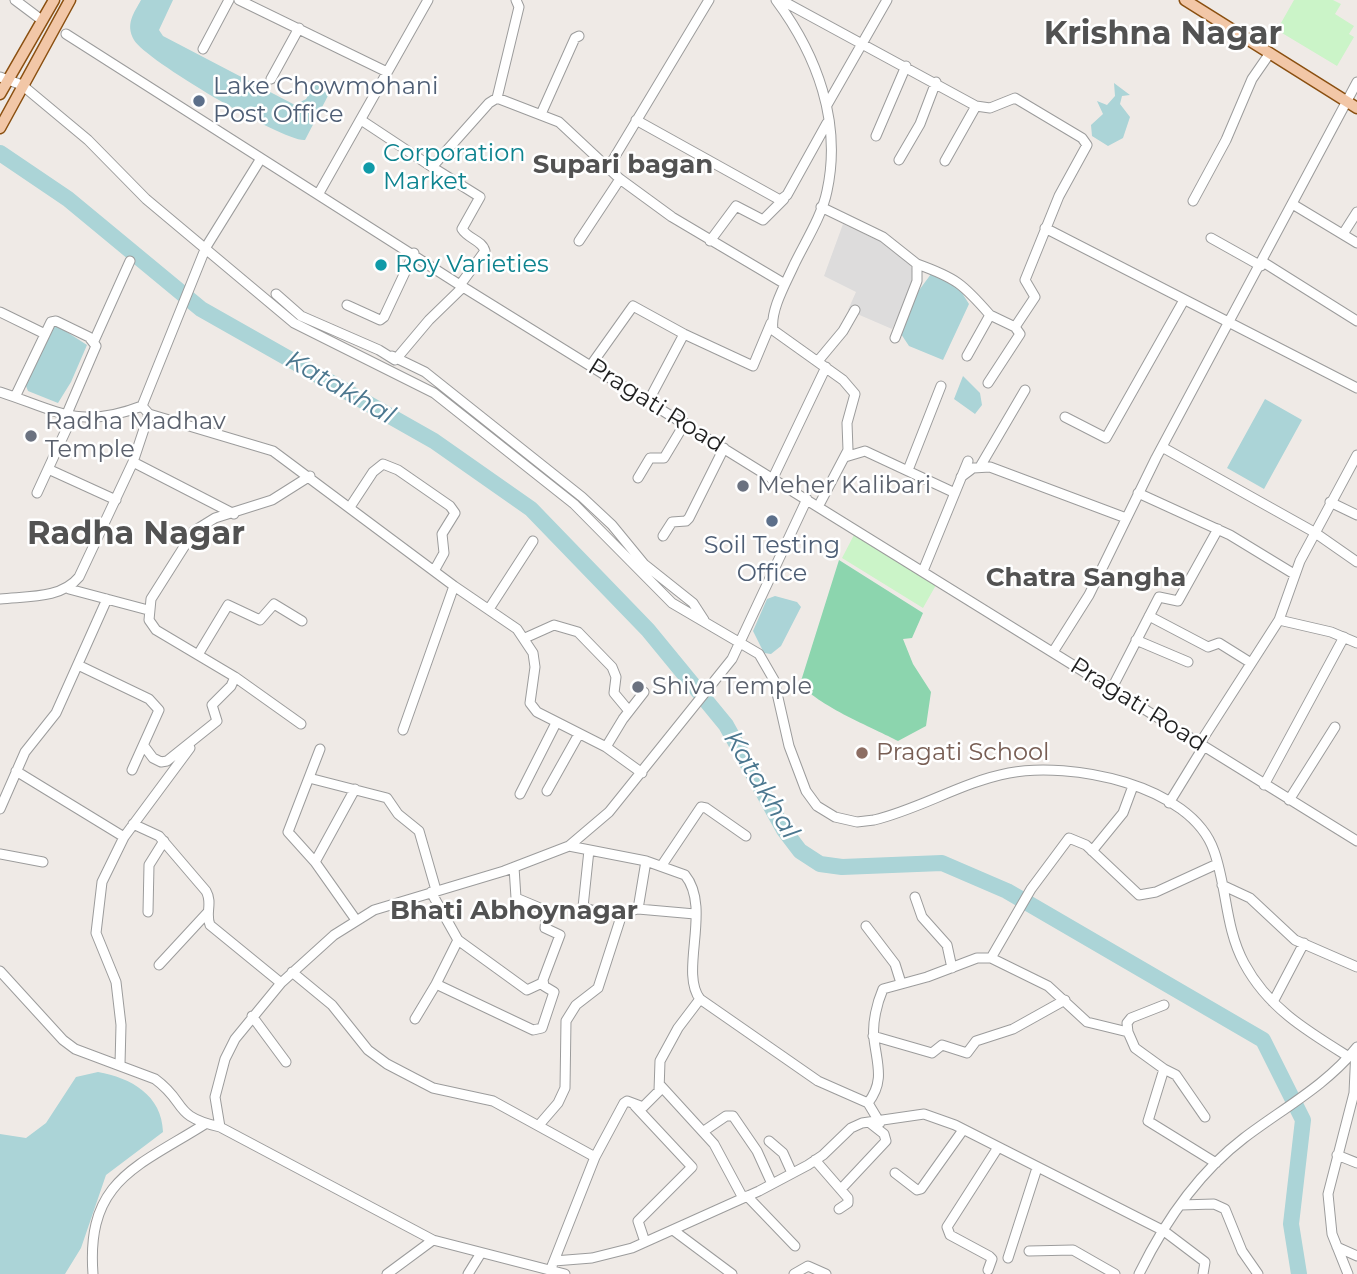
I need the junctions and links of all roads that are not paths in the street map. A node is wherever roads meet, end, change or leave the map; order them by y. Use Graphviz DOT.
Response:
graph roads {
  1 [pos="15,0"];
  2 [pos="54,0"];
  3 [pos="70,0"];
  4 [pos="229,0"];
  5 [pos="239,0"];
  6 [pos="428,0"];
  7 [pos="516,0"];
  8 [pos="709,0"];
  9 [pos="779,0"];
  10 [pos="887,0"];
  11 [pos="1185,0"];
  12 [pos="260,4"];
  13 [pos="39,19"];
  14 [pos="299,28"];
  15 [pos="66,34"];
  16 [pos="579,36"];
  17 [pos="862,43"];
  18 [pos="203,49"];
  19 [pos="1270,53"];
  20 [pos="906,66"];
  21 [pos="387,72"];
  22 [pos="271,79"];
  23 [pos="936,82"];
  24 [pos="1357,82"];
  25 [pos="2,85"];
  26 [pos="19,90"];
  27 [pos="496,98"];
  28 [pos="1346,101"];
  29 [pos="827,105"];
  30 [pos="976,106"];
  31 [pos="1357,108"];
  32 [pos="541,114"];
  33 [pos="361,120"];
  34 [pos="636,120"];
  35 [pos="828,121"];
  36 [pos="0,128"];
  37 [pos="876,136"];
  38 [pos="260,160"];
  39 [pos="899,160"];
  40 [pos="945,161"];
  41 [pos="432,167"];
  42 [pos="608,168"];
  43 [pos="620,179"];
  44 [pos="319,193"];
  45 [pos="783,199"];
  46 [pos="1193,201"];
  47 [pos="1294,205"];
  48 [pos="821,207"];
  49 [pos="1357,212"];
  50 [pos="1045,228"];
  51 [pos="1343,234"];
  52 [pos="1211,238"];
  53 [pos="579,241"];
  54 [pos="710,241"];
  55 [pos="1357,243"];
  56 [pos="206,247"];
  57 [pos="414,253"];
  58 [pos="130,261"];
  59 [pos="915,262"];
  60 [pos="1262,264"];
  61 [pos="785,284"];
  62 [pos="462,286"];
  63 [pos="276,294"];
  64 [pos="1184,300"];
  65 [pos="347,305"];
  66 [pos="855,310"];
  67 [pos="0,312"];
  68 [pos="990,315"];
  69 [pos="1357,321"];
  70 [pos="772,322"];
  71 [pos="1230,323"];
  72 [pos="1015,327"];
  73 [pos="43,333"];
  74 [pos="684,334"];
  75 [pos="895,338"];
  76 [pos="94,341"];
  77 [pos="967,356"];
  78 [pos="395,357"];
  79 [pos="822,364"];
  80 [pos="591,365"];
  81 [pos="408,378"];
  82 [pos="988,383"];
  83 [pos="942,386"];
  84 [pos="1357,388"];
  85 [pos="1025,390"];
  86 [pos="0,392"];
  87 [pos="15,397"];
  88 [pos="649,400"];
  89 [pos="142,405"];
  90 [pos="149,414"];
  91 [pos="69,416"];
  92 [pos="1065,417"];
  93 [pos="685,423"];
  94 [pos="1162,447"];
  95 [pos="724,448"];
  96 [pos="1357,455"];
  97 [pos="845,457"];
  98 [pos="968,461"];
  99 [pos="133,462"];
  100 [pos="981,465"];
  101 [pos="48,469"];
  102 [pos="908,470"];
  103 [pos="310,476"];
  104 [pos="961,477"];
  105 [pos="638,478"];
  106 [pos="772,480"];
  107 [pos="37,493"];
  108 [pos="955,493"];
  109 [pos="1138,493"];
  110 [pos="807,499"];
  111 [pos="116,500"];
  112 [pos="1330,502"];
  113 [pos="818,506"];
  114 [pos="350,507"];
  115 [pos="234,514"];
  116 [pos="1357,515"];
  117 [pos="1126,518"];
  118 [pos="1218,529"];
  119 [pos="1314,532"];
  120 [pos="663,536"];
  121 [pos="533,541"];
  122 [pos="1357,562"];
  123 [pos="434,571"];
  124 [pos="923,571"];
  125 [pos="1294,574"];
  126 [pos="454,586"];
  127 [pos="69,589"];
  128 [pos="0,599"];
  129 [pos="107,599"];
  130 [pos="489,609"];
  131 [pos="148,610"];
  132 [pos="1149,616"];
  133 [pos="1279,620"];
  134 [pos="302,621"];
  135 [pos="705,622"];
  136 [pos="1344,637"];
  137 [pos="525,638"];
  138 [pos="1136,640"];
  139 [pos="741,642"];
  140 [pos="1357,643"];
  141 [pos="1053,652"];
  142 [pos="199,653"];
  143 [pos="1188,662"];
  144 [pos="1251,663"];
  145 [pos="78,666"];
  146 [pos="235,677"];
  147 [pos="1111,690"];
  148 [pos="645,692"];
  149 [pos="629,711"];
  150 [pos="556,723"];
  151 [pos="301,724"];
  152 [pos="1335,727"];
  153 [pos="403,730"];
  154 [pos="579,734"];
  155 [pos="194,741"];
  156 [pos="1202,744"];
  157 [pos="144,746"];
  158 [pos="606,747"];
  159 [pos="320,749"];
  160 [pos="132,770"];
  161 [pos="16,771"];
  162 [pos="642,772"];
  163 [pos="309,778"];
  164 [pos="1264,785"];
  165 [pos="1133,786"];
  166 [pos="355,789"];
  167 [pos="547,791"];
  168 [pos="520,794"];
  169 [pos="1289,800"];
  170 [pos="1169,803"];
  171 [pos="0,809"];
  172 [pos="133,824"];
  173 [pos="746,836"];
  174 [pos="124,837"];
  175 [pos="164,841"];
  176 [pos="1357,841"];
  177 [pos="569,846"];
  178 [pos="589,850"];
  179 [pos="1092,851"];
  180 [pos="0,854"];
  181 [pos="646,861"];
  182 [pos="43,862"];
  183 [pos="315,862"];
  184 [pos="1217,864"];
  185 [pos="662,865"];
  186 [pos="514,867"];
  187 [pos="1222,884"];
  188 [pos="433,891"];
  189 [pos="915,897"];
  190 [pos="638,909"];
  191 [pos="209,911"];
  192 [pos="148,912"];
  193 [pos="619,914"];
  194 [pos="695,914"];
  195 [pos="356,920"];
  196 [pos="866,926"];
  197 [pos="458,940"];
  198 [pos="1304,943"];
  199 [pos="991,958"];
  200 [pos="159,965"];
  201 [pos="1357,967"];
  202 [pos="952,968"];
  203 [pos="0,971"];
  204 [pos="292,972"];
  205 [pos="281,983"];
  206 [pos="542,983"];
  207 [pos="901,983"];
  208 [pos="436,985"];
  209 [pos="700,999"];
  210 [pos="1065,1000"];
  211 [pos="1273,1002"];
  212 [pos="1164,1005"];
  213 [pos="252,1016"];
  214 [pos="415,1019"];
  215 [pos="1128,1032"];
  216 [pos="873,1036"];
  217 [pos="1357,1048"];
  218 [pos="1349,1057"];
  219 [pos="286,1062"];
  220 [pos="120,1064"];
  221 [pos="1164,1069"];
  222 [pos="661,1086"];
  223 [pos="1355,1093"];
  224 [pos="632,1103"];
  225 [pos="868,1103"];
  226 [pos="1205,1117"];
  227 [pos="875,1123"];
  228 [pos="205,1124"];
  229 [pos="539,1125"];
  230 [pos="220,1127"];
  231 [pos="963,1130"];
  232 [pos="704,1132"];
  233 [pos="769,1141"];
  234 [pos="998,1149"];
  235 [pos="1337,1155"];
  236 [pos="594,1157"];
  237 [pos="815,1160"];
  238 [pos="1216,1163"];
  239 [pos="1357,1163"];
  240 [pos="1037,1168"];
  241 [pos="793,1173"];
  242 [pos="895,1173"];
  243 [pos="772,1184"];
  244 [pos="841,1189"];
  245 [pos="745,1197"];
  246 [pos="1181,1205"];
  247 [pos="839,1209"];
  248 [pos="673,1230"];
  249 [pos="1164,1231"];
  250 [pos="433,1240"];
  251 [pos="645,1242"];
  252 [pos="795,1246"];
  253 [pos="1337,1247"];
  254 [pos="1029,1251"];
  255 [pos="481,1253"];
  256 [pos="1357,1256"];
  257 [pos="1008,1258"];
  258 [pos="552,1265"];
  259 [pos="988,1270"];
  260 [pos="93,1274"];
  261 [pos="387,1274"];
  262 [pos="468,1274"];
  263 [pos="565,1274"];
  264 [pos="732,1274"];
  265 [pos="794,1274"];
  266 [pos="826,1274"];
  267 [pos="1115,1274"];
  268 [pos="1137,1274"];
  269 [pos="1203,1274"];
  270 [pos="1258,1274"];
  271 [pos="1348,1274"];
  1 -- 13 [label="street"];
  2 -- 25 [label="main road"];
  3 -- 26 [label="main road"];
  4 -- 18 [label="street"];
  5 -- 12 [label="street"];
  6 -- 21 [label="street"];
  7 -- 27 [label="street"];
  8 -- 34 [label="street"];
  9 -- 17 [label="street"];
  9 -- 29 [label="street"];
  10 -- 17 [label="street"];
  11 -- 19 [label="main road"];
  12 -- 14 [label="street"];
  14 -- 21 [label="street"];
  14 -- 22 [label="street"];
  15 -- 38 [label="street, Pragati Road"];
  16 -- 32 [label="street"];
  17 -- 20 [label="street"];
  17 -- 29 [label="street"];
  19 -- 28 [label="main road"];
  19 -- 46 [label="street"];
  20 -- 23 [label="street"];
  20 -- 37 [label="street"];
  21 -- 33 [label="street"];
  23 -- 30 [label="street"];
  23 -- 39 [label="street"];
  24 -- 28 [label="street"];
  25 -- 26 [label="street"];
  26 -- 36 [label="main road"];
  26 -- 56 [label="street"];
  27 -- 32 [label="street"];
  27 -- 41 [label="street"];
  28 -- 31 [label="main road"];
  28 -- 47 [label="street"];
  29 -- 35 [label="street"];
  30 -- 40 [label="street"];
  30 -- 50 [label="street"];
  32 -- 42 [label="street"];
  33 -- 41 [label="street"];
  33 -- 44 [label="street"];
  34 -- 42 [label="street"];
  34 -- 45 [label="street"];
  35 -- 45 [label="street"];
  35 -- 48 [label="street"];
  38 -- 44 [label="street, Pragati Road"];
  38 -- 56 [label="street"];
  41 -- 62 [label="street"];
  42 -- 43 [label="street"];
  43 -- 53 [label="street"];
  43 -- 54 [label="street"];
  44 -- 57 [label="street, Pragati Road"];
  45 -- 54 [label="street"];
  47 -- 51 [label="street"];
  47 -- 60 [label="street"];
  48 -- 59 [label="street"];
  48 -- 61 [label="street"];
  49 -- 51 [label="street"];
  50 -- 64 [label="street"];
  50 -- 72 [label="street"];
  51 -- 55 [label="street"];
  52 -- 60 [label="street"];
  54 -- 61 [label="street"];
  56 -- 81 [label="street"];
  56 -- 89 [label="street"];
  57 -- 62 [label="street, Pragati Road"];
  57 -- 65 [label="street"];
  58 -- 76 [label="street"];
  59 -- 68 [label="street"];
  59 -- 75 [label="street"];
  60 -- 69 [label="street"];
  60 -- 71 [label="street"];
  61 -- 70 [label="street"];
  62 -- 78 [label="street"];
  62 -- 80 [label="street, Pragati Road"];
  63 -- 78 [label="street"];
  64 -- 71 [label="street"];
  64 -- 92 [label="street"];
  66 -- 79 [label="street"];
  67 -- 73 [label="street"];
  68 -- 72 [label="street"];
  68 -- 77 [label="street"];
  70 -- 74 [label="street"];
  70 -- 79 [label="street"];
  71 -- 84 [label="street"];
  71 -- 94 [label="street"];
  72 -- 82 [label="street"];
  73 -- 76 [label="street"];
  73 -- 87 [label="street"];
  74 -- 80 [label="street"];
  74 -- 88 [label="street"];
  76 -- 91 [label="street"];
  78 -- 81 [label="street"];
  78 -- 135 [label="street"];
  79 -- 97 [label="street"];
  79 -- 106 [label="street"];
  80 -- 88 [label="street, Pragati Road"];
  81 -- 135 [label="street"];
  83 -- 102 [label="street"];
  85 -- 100 [label="street"];
  86 -- 87 [label="street"];
  87 -- 91 [label="street"];
  88 -- 93 [label="street, Pragati Road"];
  89 -- 90 [label="street"];
  89 -- 91 [label="street"];
  90 -- 99 [label="street"];
  90 -- 103 [label="street"];
  91 -- 101 [label="street"];
  93 -- 95 [label="street, Pragati Road"];
  93 -- 105 [label="street"];
  94 -- 109 [label="street"];
  94 -- 119 [label="street"];
  95 -- 106 [label="street, Pragati Road"];
  95 -- 120 [label="street"];
  96 -- 112 [label="street"];
  97 -- 102 [label="street"];
  97 -- 113 [label="street"];
  98 -- 104 [label="street"];
  99 -- 111 [label="street"];
  99 -- 115 [label="street"];
  100 -- 104 [label="street"];
  100 -- 117 [label="street"];
  101 -- 107 [label="street"];
  101 -- 111 [label="street"];
  102 -- 108 [label="street"];
  103 -- 114 [label="street"];
  103 -- 115 [label="street"];
  104 -- 108 [label="street"];
  106 -- 110 [label="street, Pragati Road"];
  108 -- 124 [label="street"];
  109 -- 117 [label="street"];
  109 -- 118 [label="street"];
  110 -- 113 [label="street, Pragati Road"];
  110 -- 139 [label="street"];
  111 -- 127 [label="street"];
  112 -- 116 [label="street"];
  112 -- 119 [label="street"];
  113 -- 124 [label="street, Pragati Road"];
  114 -- 123 [label="street"];
  114 -- 123 [label="street"];
  115 -- 131 [label="street"];
  117 -- 141 [label="street"];
  118 -- 125 [label="street"];
  118 -- 132 [label="street"];
  119 -- 122 [label="street"];
  119 -- 125 [label="street"];
  121 -- 130 [label="street"];
  123 -- 126 [label="street"];
  124 -- 141 [label="street, Pragati Road"];
  125 -- 133 [label="street"];
  126 -- 130 [label="street"];
  126 -- 153 [label="street"];
  127 -- 128 [label="street"];
  127 -- 129 [label="street"];
  129 -- 131 [label="street"];
  129 -- 145 [label="street"];
  130 -- 137 [label="street"];
  131 -- 142 [label="street"];
  132 -- 138 [label="street"];
  132 -- 144 [label="street"];
  133 -- 136 [label="street"];
  133 -- 144 [label="street"];
  134 -- 142 [label="street"];
  135 -- 139 [label="street"];
  136 -- 140 [label="street"];
  136 -- 164 [label="street"];
  137 -- 149 [label="street"];
  137 -- 150 [label="street"];
  138 -- 143 [label="street"];
  138 -- 147 [label="street"];
  139 -- 162 [label="street"];
  139 -- 165 [label="street"];
  141 -- 147 [label="street, Pragati Road"];
  142 -- 146 [label="street"];
  144 -- 156 [label="street"];
  145 -- 157 [label="street"];
  145 -- 161 [label="street"];
  146 -- 151 [label="street"];
  146 -- 155 [label="street"];
  147 -- 156 [label="street, Pragati Road"];
  148 -- 149 [label="street"];
  149 -- 158 [label="street"];
  150 -- 154 [label="street"];
  150 -- 168 [label="street"];
  152 -- 169 [label="street"];
  154 -- 158 [label="street"];
  154 -- 167 [label="street"];
  155 -- 157 [label="street"];
  155 -- 172 [label="street"];
  156 -- 164 [label="street, Pragati Road"];
  156 -- 170 [label="street"];
  157 -- 160 [label="street"];
  158 -- 162 [label="street"];
  159 -- 163 [label="street"];
  161 -- 171 [label="street"];
  161 -- 174 [label="street"];
  162 -- 177 [label="street"];
  163 -- 166 [label="street"];
  163 -- 183 [label="street"];
  164 -- 169 [label="street, Pragati Road"];
  165 -- 170 [label="street"];
  165 -- 179 [label="street"];
  166 -- 183 [label="street"];
  166 -- 188 [label="street"];
  169 -- 176 [label="street, Pragati Road"];
  170 -- 184 [label="street"];
  172 -- 174 [label="street"];
  172 -- 175 [label="street"];
  173 -- 185 [label="street"];
  174 -- 220 [label="street"];
  175 -- 191 [label="street"];
  175 -- 192 [label="street"];
  177 -- 178 [label="street"];
  177 -- 186 [label="street"];
  178 -- 181 [label="street"];
  178 -- 193 [label="street"];
  179 -- 184 [label="street"];
  179 -- 199 [label="street"];
  180 -- 182 [label="street"];
  181 -- 185 [label="street"];
  181 -- 190 [label="street"];
  183 -- 195 [label="street"];
  184 -- 187 [label="street"];
  185 -- 194 [label="street"];
  186 -- 188 [label="street"];
  186 -- 206 [label="street"];
  187 -- 198 [label="street"];
  187 -- 211 [label="street"];
  188 -- 195 [label="street"];
  188 -- 197 [label="street"];
  189 -- 202 [label="street"];
  190 -- 193 [label="street"];
  190 -- 194 [label="street"];
  191 -- 200 [label="street"];
  191 -- 205 [label="street"];
  193 -- 229 [label="street"];
  194 -- 209 [label="street"];
  195 -- 204 [label="street"];
  196 -- 207 [label="street"];
  197 -- 206 [label="street"];
  197 -- 208 [label="street"];
  198 -- 201 [label="street"];
  198 -- 211 [label="street"];
  199 -- 202 [label="street"];
  199 -- 210 [label="street"];
  202 -- 207 [label="street"];
  203 -- 220 [label="street"];
  204 -- 205 [label="street"];
  204 -- 229 [label="street"];
  205 -- 213 [label="street"];
  206 -- 208 [label="street"];
  207 -- 216 [label="street"];
  208 -- 214 [label="street"];
  209 -- 222 [label="street"];
  209 -- 225 [label="street"];
  210 -- 215 [label="street"];
  210 -- 216 [label="street"];
  211 -- 218 [label="street"];
  212 -- 215 [label="street"];
  213 -- 219 [label="street"];
  213 -- 230 [label="street"];
  215 -- 221 [label="street"];
  216 -- 225 [label="street"];
  217 -- 218 [label="street"];
  217 -- 223 [label="street"];
  218 -- 238 [label="street"];
  220 -- 228 [label="street"];
  221 -- 226 [label="street"];
  221 -- 238 [label="street"];
  222 -- 224 [label="street"];
  222 -- 232 [label="street"];
  223 -- 235 [label="street"];
  224 -- 236 [label="street"];
  224 -- 251 [label="street"];
  225 -- 227 [label="street"];
  227 -- 231 [label="street"];
  227 -- 237 [label="street"];
  227 -- 244 [label="street"];
  228 -- 230 [label="street"];
  228 -- 260 [label="street"];
  229 -- 236 [label="street"];
  230 -- 250 [label="street"];
  231 -- 234 [label="street"];
  231 -- 242 [label="street"];
  232 -- 243 [label="street"];
  232 -- 245 [label="street"];
  233 -- 241 [label="street"];
  234 -- 240 [label="street"];
  234 -- 259 [label="street"];
  235 -- 239 [label="street"];
  235 -- 253 [label="street"];
  236 -- 258 [label="street"];
  237 -- 241 [label="street"];
  237 -- 244 [label="street"];
  238 -- 246 [label="street"];
  240 -- 249 [label="street"];
  240 -- 257 [label="street"];
  241 -- 243 [label="street"];
  243 -- 245 [label="street"];
  244 -- 247 [label="street"];
  245 -- 248 [label="street"];
  245 -- 252 [label="street"];
  246 -- 249 [label="street"];
  246 -- 270 [label="street"];
  248 -- 251 [label="street"];
  248 -- 264 [label="street"];
  249 -- 268 [label="street"];
  249 -- 269 [label="street"];
  250 -- 255 [label="street"];
  250 -- 261 [label="street"];
  251 -- 258 [label="street"];
  253 -- 256 [label="street"];
  253 -- 271 [label="street"];
  254 -- 267 [label="street"];
  255 -- 258 [label="street"];
  255 -- 262 [label="street"];
  258 -- 263 [label="street"];
  265 -- 266 [label="street"];
}
